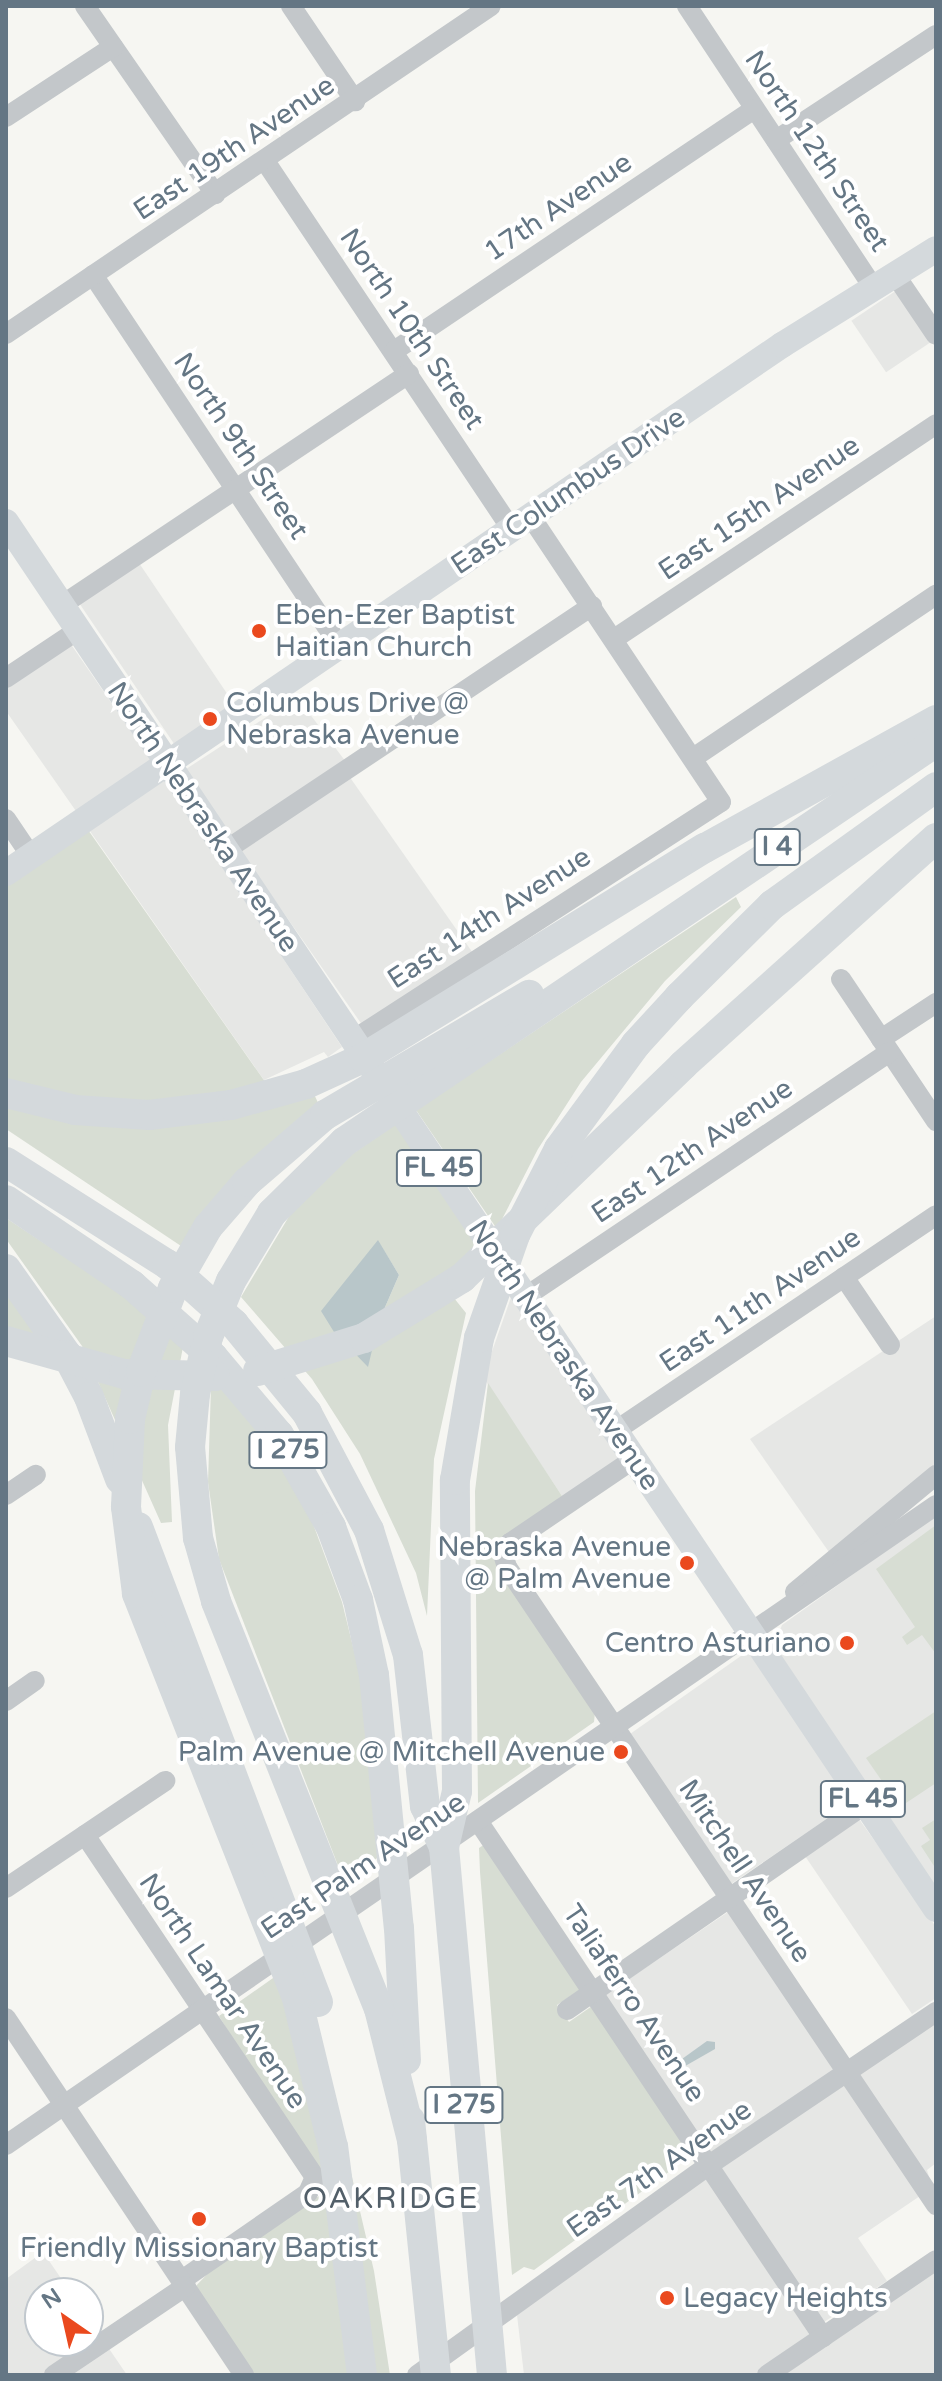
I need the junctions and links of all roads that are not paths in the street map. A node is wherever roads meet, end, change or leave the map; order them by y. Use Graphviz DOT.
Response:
graph roads {
  1 [pos="85,6"];
  2 [pos="291,6"];
  3 [pos="489,6"];
  4 [pos="687,6"];
  5 [pos="936,35"];
  6 [pos="113,47"];
  7 [pos="355,101"];
  8 [pos="754,109"];
  9 [pos="6,117"];
  10 [pos="776,140"];
  11 [pos="265,161"];
  12 [pos="215,194"];
  13 [pos="936,249"];
  14 [pos="93,275"];
  15 [pos="884,282"];
  16 [pos="6,334"];
  17 [pos="936,335"];
  18 [pos="394,351"];
  19 [pos="409,374"];
  20 [pos="936,424"];
  21 [pos="237,490"];
  22 [pos="6,522"];
  23 [pos="520,523"];
  24 [pos="936,595"];
  25 [pos="62,605"];
  26 [pos="592,606"];
  27 [pos="78,630"];
  28 [pos="614,639"];
  29 [pos="340,647"];
  30 [pos="6,678"];
  31 [pos="936,720"];
  32 [pos="936,742"];
  33 [pos="693,758"];
  34 [pos="169,765"];
  35 [pos="936,787"];
  36 [pos="6,819"];
  37 [pos="936,838"];
  38 [pos="656,844"];
  39 [pos="226,850"];
  40 [pos="31,856"];
  41 [pos="6,873"];
  42 [pos="841,979"];
  43 [pos="936,1003"];
  44 [pos="353,1040"];
  45 [pos="440,1045"];
  46 [pos="885,1046"];
  47 [pos="6,1093"];
  48 [pos="936,1121"];
  49 [pos="6,1162"];
  50 [pos="6,1200"];
  51 [pos="936,1215"];
  52 [pos="6,1269"];
  53 [pos="844,1277"];
  54 [pos="525,1297"];
  55 [pos="16,1345"];
  56 [pos="890,1345"];
  57 [pos="615,1431"];
  58 [pos="634,1459"];
  59 [pos="36,1475"];
  60 [pos="936,1475"];
  61 [pos="6,1495"];
  62 [pos="936,1505"];
  63 [pos="750,1633"];
  64 [pos="35,1681"];
  65 [pos="6,1701"];
  66 [pos="615,1727"];
  67 [pos="165,1781"];
  68 [pos="866,1804"];
  69 [pos="478,1821"];
  70 [pos="85,1835"];
  71 [pos="444,1847"];
  72 [pos="6,1888"];
  73 [pos="266,1890"];
  74 [pos="730,1898"];
  75 [pos="936,1909"];
  76 [pos="593,1992"];
  77 [pos="567,2010"];
  78 [pos="200,2011"];
  79 [pos="936,2012"];
  80 [pos="6,2018"];
  81 [pos="847,2072"];
  82 [pos="63,2106"];
  83 [pos="412,2140"];
  84 [pos="6,2145"];
  85 [pos="709,2165"];
  86 [pos="936,2205"];
  87 [pos="936,2260"];
  88 [pos="184,2283"];
  89 [pos="823,2337"];
  90 [pos="360,2362"];
  91 [pos="54,2375"];
  92 [pos="244,2375"];
  93 [pos="417,2375"];
  94 [pos="436,2375"];
  95 [pos="492,2375"];
  96 [pos="767,2375"];
  1 -- 6 [label="street"];
  2 -- 7 [label="street"];
  3 -- 7 [label="street, East 19th Avenue"];
  4 -- 8 [label="street, North 12th Street"];
  5 -- 10 [label="street"];
  6 -- 9 [label="street"];
  6 -- 12 [label="street"];
  7 -- 11 [label="street, East 19th Avenue"];
  8 -- 10 [label="street, North 12th Street"];
  8 -- 18 [label="street, 17th Avenue"];
  10 -- 15 [label="street, North 12th Street"];
  11 -- 12 [label="street, East 19th Avenue"];
  11 -- 18 [label="street, North 10th Street"];
  12 -- 14 [label="street, East 19th Avenue"];
  13 -- 15 [label="main road, East Columbus Drive"];
  14 -- 16 [label="street, East 19th Avenue"];
  14 -- 21 [label="street, North 9th Street"];
  15 -- 17 [label="street, North 12th Street"];
  15 -- 23 [label="main road, East Columbus Drive"];
  18 -- 19 [label="street, North 10th Street"];
  19 -- 21 [label="street"];
  19 -- 23 [label="street, North 10th Street"];
  20 -- 28 [label="street, East 15th Avenue"];
  21 -- 25 [label="street"];
  21 -- 29 [label="street, North 9th Street"];
  22 -- 25 [label="main road, North Nebraska Avenue / FL 45"];
  23 -- 26 [label="street, North 10th Street"];
  23 -- 29 [label="main road, East Columbus Drive"];
  24 -- 33 [label="street"];
  25 -- 27 [label="main road, North Nebraska Avenue / FL 45"];
  26 -- 28 [label="street, North 10th Street"];
  26 -- 39 [label="street"];
  27 -- 30 [label="street"];
  27 -- 34 [label="main road, North Nebraska Avenue / FL 45"];
  28 -- 33 [label="street, North 10th Street"];
  29 -- 34 [label="main road, East Columbus Drive"];
  31 -- 45 [label="highway"];
  32 -- 45 [label="highway, I 4"];
  33 -- 38 [label="street, North 10th Street"];
  34 -- 39 [label="main road, North Nebraska Avenue / FL 45"];
  34 -- 40 [label="main road, East Columbus Drive"];
  35 -- 71 [label="highway"];
  36 -- 40 [label="street"];
  37 -- 55 [label="highway"];
  38 -- 44 [label="street, East 14th Avenue"];
  39 -- 44 [label="main road, North Nebraska Avenue / FL 45"];
  40 -- 41 [label="main road, East Columbus Drive"];
  42 -- 46 [label="street"];
  43 -- 46 [label="street, East 12th Avenue"];
  44 -- 54 [label="main road, North Nebraska Avenue / FL 45"];
  45 -- 47 [label="highway"];
  45 -- 73 [label="highway"];
  45 -- 83 [label="highway"];
  46 -- 48 [label="street"];
  46 -- 54 [label="street, East 12th Avenue"];
  49 -- 71 [label="highway, I 275"];
  50 -- 83 [label="highway, I 275"];
  51 -- 53 [label="street, East 11th Avenue"];
  52 -- 73 [label="highway"];
  53 -- 56 [label="street"];
  53 -- 57 [label="street, East 11th Avenue"];
  54 -- 57 [label="main road, North Nebraska Avenue / FL 45"];
  57 -- 58 [label="main road, North Nebraska Avenue / FL 45"];
  58 -- 63 [label="main road, North Nebraska Avenue / FL 45"];
  58 -- 66 [label="street, Mitchell Avenue"];
  59 -- 61 [label="street"];
  60 -- 63 [label="street, East Palm Avenue"];
  62 -- 63 [label="street, East Palm Avenue"];
  63 -- 66 [label="street, East Palm Avenue"];
  63 -- 68 [label="main road, North Nebraska Avenue / FL 45"];
  64 -- 65 [label="street"];
  66 -- 69 [label="street, East Palm Avenue"];
  66 -- 74 [label="street, Mitchell Avenue"];
  67 -- 70 [label="street"];
  68 -- 74 [label="street"];
  68 -- 75 [label="main road, North Nebraska Avenue / FL 45"];
  69 -- 76 [label="street, Taliaferro Avenue"];
  69 -- 78 [label="street, East Palm Avenue"];
  70 -- 72 [label="street"];
  70 -- 78 [label="street, North Lamar Avenue"];
  71 -- 95 [label="highway, I 275"];
  73 -- 90 [label="highway"];
  74 -- 76 [label="street"];
  74 -- 81 [label="street, Mitchell Avenue"];
  76 -- 77 [label="street"];
  76 -- 85 [label="street, Taliaferro Avenue"];
  78 -- 82 [label="street, East Palm Avenue"];
  78 -- 88 [label="street, North Lamar Avenue"];
  79 -- 81 [label="street, East 7th Avenue"];
  80 -- 82 [label="street"];
  81 -- 85 [label="street, East 7th Avenue"];
  81 -- 86 [label="street, Mitchell Avenue"];
  82 -- 84 [label="street, East Palm Avenue"];
  82 -- 88 [label="street"];
  83 -- 94 [label="highway, I 275"];
  85 -- 89 [label="street, Taliaferro Avenue"];
  85 -- 93 [label="street, East 7th Avenue"];
  87 -- 89 [label="street"];
  88 -- 91 [label="street"];
  88 -- 92 [label="street"];
  89 -- 96 [label="street"];
}
